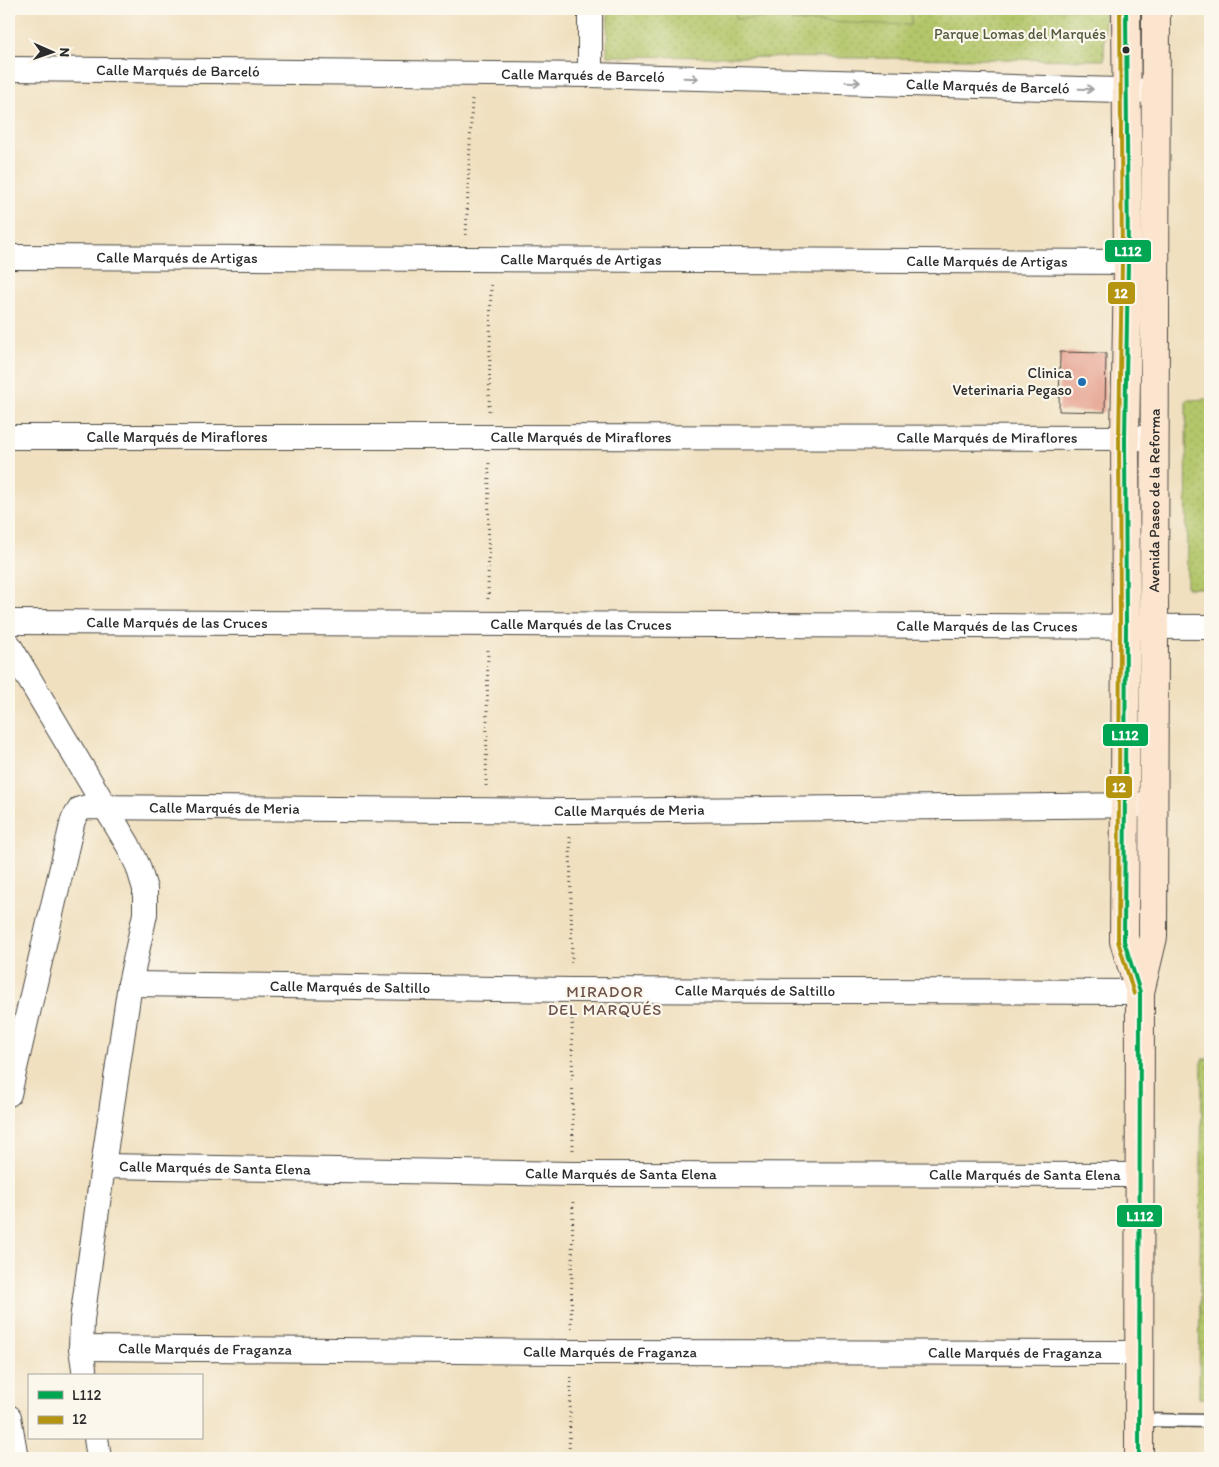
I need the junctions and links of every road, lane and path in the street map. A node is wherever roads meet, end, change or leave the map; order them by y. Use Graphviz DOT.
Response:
graph roads {
  1 [pos="590,9"];
  2 [pos="1126,9"];
  3 [pos="1156,9"];
  4 [pos="9,69"];
  5 [pos="472,74"];
  6 [pos="590,75"];
  7 [pos="1126,90"];
  8 [pos="1155,91"];
  9 [pos="9,257"];
  10 [pos="466,260"];
  11 [pos="492,260"];
  12 [pos="1128,262"];
  13 [pos="1155,262"];
  14 [pos="9,437"];
  15 [pos="489,437"];
  16 [pos="1125,438"];
  17 [pos="1154,438"];
  18 [pos="9,622"];
  19 [pos="488,623"];
  20 [pos="1126,626"];
  21 [pos="1154,626"];
  22 [pos="1210,626"];
  23 [pos="9,646"];
  24 [pos="1153,805"];
  25 [pos="106,806"];
  26 [pos="1125,806"];
  27 [pos="486,810"];
  28 [pos="570,811"];
  29 [pos="130,984"];
  30 [pos="572,990"];
  31 [pos="1140,992"];
  32 [pos="9,1094"];
  33 [pos="103,1166"];
  34 [pos="573,1174"];
  35 [pos="1139,1175"];
  36 [pos="81,1348"];
  37 [pos="571,1352"];
  38 [pos="1139,1353"];
  39 [pos="85,1374"];
  40 [pos="9,1417"];
  41 [pos="1139,1420"];
  42 [pos="1210,1421"];
  43 [pos="96,1440"];
  44 [pos="16,1458"];
  45 [pos="99,1458"];
  46 [pos="569,1458"];
  47 [pos="1139,1458"];
  1 -- 6 [label="street"];
  2 -- 7 [label="street, Avenida Paseo de la Reforma"];
  3 -- 8 [label="street, Avenida Paseo de la Reforma"];
  4 -- 5 [label="street, Calle Marqués de Barceló"];
  5 -- 6 [label="street, Calle Marqués de Barceló"];
  5 -- 10 [label="path"];
  6 -- 7 [label="street, Calle Marqués de Barceló, one-way"];
  7 -- 8 [label="street, Calle Marqués de Barceló"];
  7 -- 12 [label="street, Avenida Paseo de la Reforma"];
  8 -- 13 [label="street, Avenida Paseo de la Reforma"];
  9 -- 10 [label="street, Calle Marqués de Artigas"];
  10 -- 11 [label="street, Calle Marqués de Artigas"];
  11 -- 12 [label="street, Calle Marqués de Artigas"];
  11 -- 15 [label="path"];
  12 -- 13 [label="street, Calle Marqués de Artigas"];
  12 -- 16 [label="street, Avenida Paseo de la Reforma"];
  13 -- 17 [label="street, Avenida Paseo de la Reforma"];
  14 -- 15 [label="street, Calle Marqués de Miraflores"];
  15 -- 16 [label="street, Calle Marqués de Miraflores"];
  15 -- 19 [label="path"];
  16 -- 17 [label="street, Calle Marqués de Miraflores"];
  16 -- 20 [label="street, Avenida Paseo de la Reforma"];
  17 -- 21 [label="street, Avenida Paseo de la Reforma"];
  18 -- 19 [label="street, Calle Marqués de las Cruces"];
  19 -- 20 [label="street, Calle Marqués de las Cruces"];
  19 -- 27 [label="path"];
  20 -- 21 [label="street, Calle Marqués de las Cruces"];
  20 -- 26 [label="street, Avenida Paseo de la Reforma"];
  21 -- 22 [label="street, Calle Marqués de las Cruces"];
  21 -- 24 [label="street, Avenida Paseo de la Reforma"];
  23 -- 25 [label="street"];
  24 -- 26 [label="street, Calle Marqués de Meria"];
  24 -- 31 [label="street, Avenida Paseo de la Reforma"];
  25 -- 27 [label="street, Calle Marqués de Meria"];
  25 -- 29 [label="street"];
  25 -- 32 [label="street, Calle Marqués de Meria"];
  26 -- 28 [label="street, Calle Marqués de Meria"];
  26 -- 31 [label="street, Avenida Paseo de la Reforma"];
  27 -- 28 [label="street, Calle Marqués de Meria"];
  28 -- 30 [label="path"];
  29 -- 30 [label="street, Calle Marqués de Saltillo"];
  29 -- 33 [label="street"];
  30 -- 31 [label="street, Calle Marqués de Saltillo"];
  30 -- 34 [label="path"];
  31 -- 35 [label="street, Avenida Paseo de la Reforma"];
  33 -- 34 [label="street, Calle Marqués de Santa Elena"];
  33 -- 36 [label="street"];
  34 -- 35 [label="street, Calle Marqués de Santa Elena"];
  34 -- 37 [label="path"];
  35 -- 38 [label="street, Avenida Paseo de la Reforma"];
  36 -- 37 [label="street, Calle Marqués de Fraganza"];
  36 -- 39 [label="street"];
  37 -- 38 [label="street, Calle Marqués de Fraganza"];
  37 -- 46 [label="path"];
  38 -- 41 [label="street, Avenida Paseo de la Reforma"];
  40 -- 44 [label="street"];
  41 -- 42 [label="lane"];
  41 -- 47 [label="street, Avenida Paseo de la Reforma"];
  43 -- 45 [label="street"];
}
